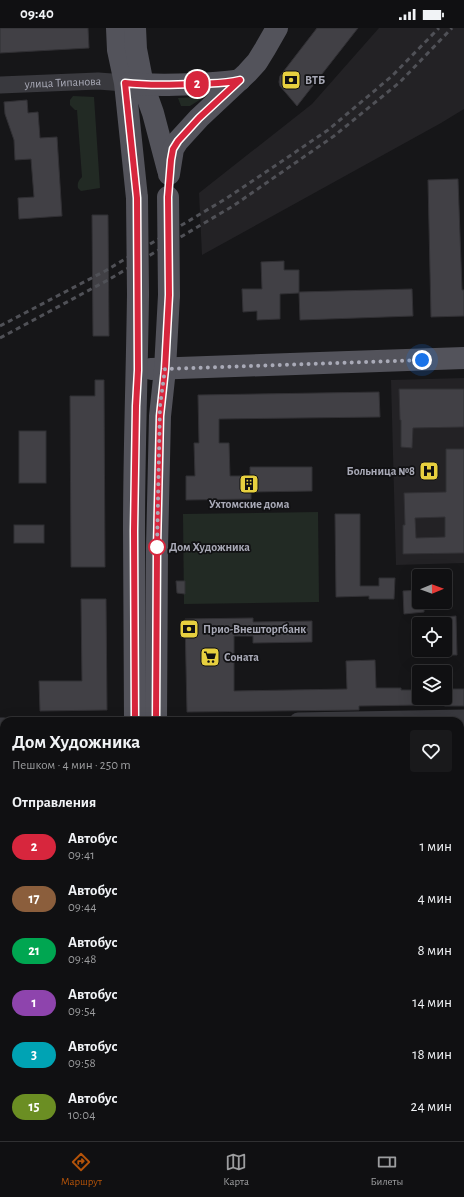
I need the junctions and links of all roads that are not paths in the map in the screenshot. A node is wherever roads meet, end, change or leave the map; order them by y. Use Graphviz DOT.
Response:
graph roads {
  1 [pos="116,28"];
  2 [pos="135,28"];
  3 [pos="277,28"];
  4 [pos="240,80"];
  5 [pos="134,84"];
  6 [pos="200,84"];
  7 [pos="0,85"];
  8 [pos="153,114"];
  9 [pos="203,115"];
  10 [pos="169,174"];
  11 [pos="464,358"];
  12 [pos="165,369"];
  13 [pos="138,370"];
  14 [pos="135,717"];
  15 [pos="156,717"];
  1 -- 5 [label="main road"];
  2 -- 5 [label="main road"];
  3 -- 4 [label="main road"];
  4 -- 6 [label="main road"];
  4 -- 9 [label="main road"];
  5 -- 6 [label="main road"];
  5 -- 7 [label="street, улица Типанова"];
  5 -- 8 [label="main road"];
  5 -- 13 [label="main road, bridge"];
  6 -- 9 [label="main road"];
  8 -- 9 [label="main road"];
  8 -- 10 [label="main road"];
  9 -- 10 [label="main road"];
  10 -- 12 [label="main road, bridge"];
  11 -- 12 [label="main road"];
  12 -- 13 [label="main road"];
  12 -- 15 [label="main road"];
  13 -- 14 [label="main road"];
}
